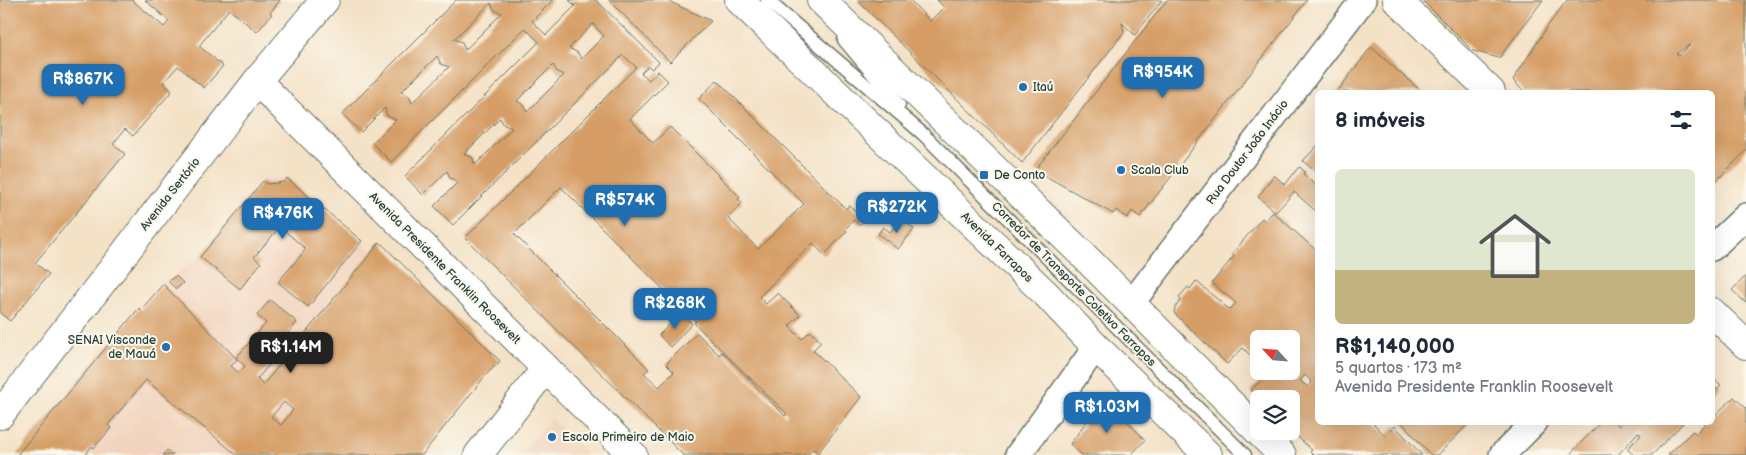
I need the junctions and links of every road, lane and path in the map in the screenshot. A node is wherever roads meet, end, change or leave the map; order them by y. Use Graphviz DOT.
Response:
graph roads {
  1 [pos="325,0"];
  2 [pos="740,0"];
  3 [pos="767,0"];
  4 [pos="811,0"];
  5 [pos="821,0"];
  6 [pos="1363,0"];
  7 [pos="1397,0"];
  8 [pos="257,81"];
  9 [pos="1489,90"];
  10 [pos="923,134"];
  11 [pos="1746,216"];
  12 [pos="1715,245"];
  13 [pos="1131,304"];
  14 [pos="1715,315"];
  15 [pos="1746,345"];
  16 [pos="1096,347"];
  17 [pos="546,368"];
  18 [pos="10,396"];
  19 [pos="0,415"];
  20 [pos="1532,425"];
  21 [pos="478,455"];
  22 [pos="633,455"];
  23 [pos="1018,455"];
  24 [pos="1208,455"];
  25 [pos="1246,455"];
  26 [pos="1282,455"];
  27 [pos="1502,455"];
  1 -- 8 [label="main road, Avenida Sertório"];
  2 -- 16 [label="main road, Avenida Farrapos"];
  3 -- 10 [label="lane, Corredor de Transporte Coletivo Farrapos"];
  4 -- 10 [label="lane, Corredor de Transporte Coletivo Farrapos"];
  5 -- 13 [label="main road"];
  6 -- 13 [label="street, Rua Doutor João Inácio"];
  7 -- 9 [label="main road"];
  8 -- 17 [label="main road, Avenida Presidente Franklin Roosevelt"];
  8 -- 18 [label="main road, Avenida Sertório"];
  10 -- 25 [label="lane, Corredor de Transporte Coletivo Farrapos"];
  11 -- 12 [label="street"];
  13 -- 26 [label="main road"];
  14 -- 15 [label="main road"];
  16 -- 23 [label="street"];
  16 -- 24 [label="main road, Avenida Farrapos"];
  17 -- 21 [label="main road"];
  17 -- 22 [label="main road, Avenida Presidente Franklin Roosevelt"];
  18 -- 19 [label="main road, Avenida Sertório"];
  20 -- 27 [label="street"];
}
